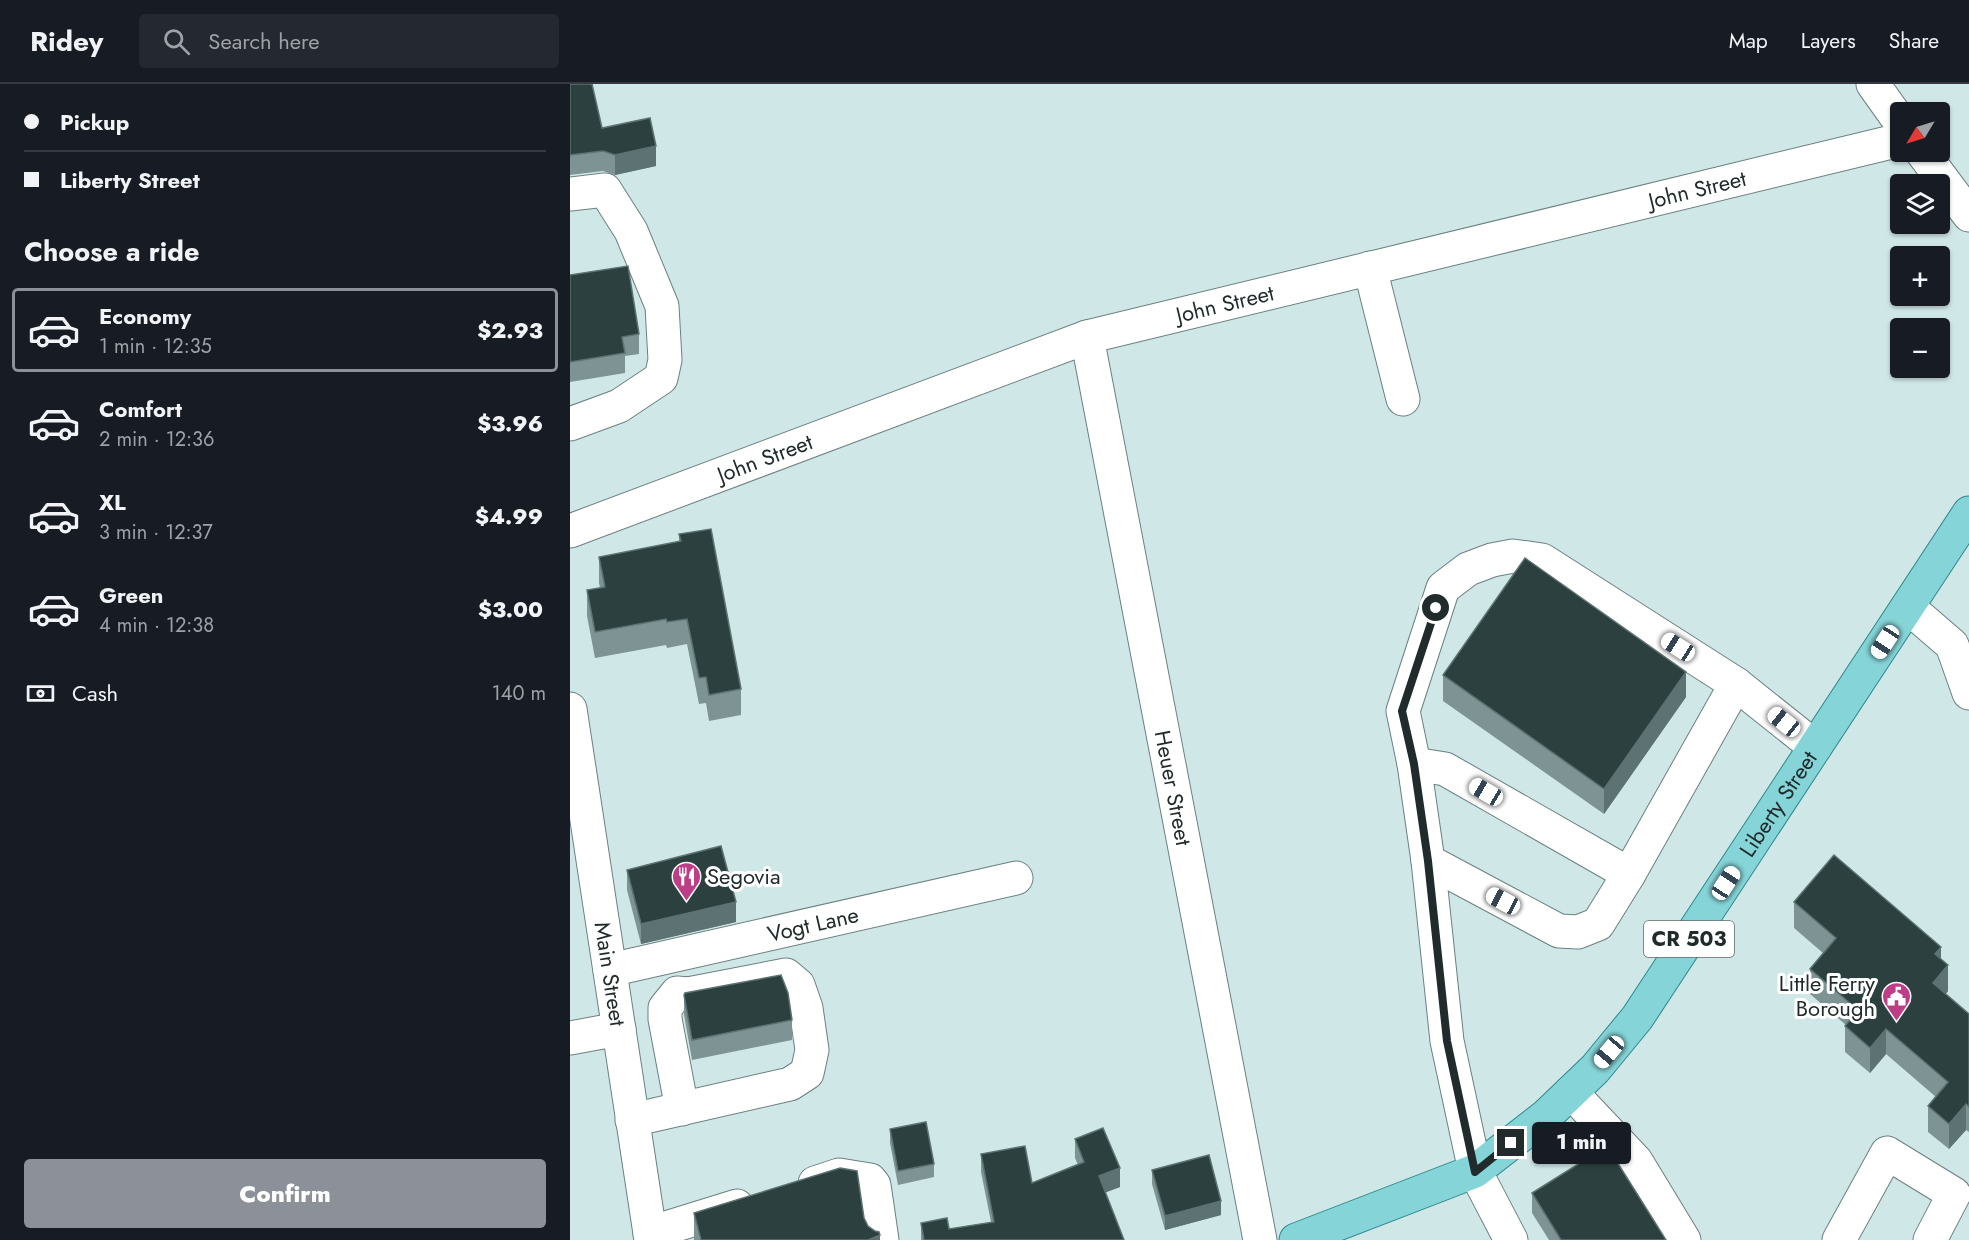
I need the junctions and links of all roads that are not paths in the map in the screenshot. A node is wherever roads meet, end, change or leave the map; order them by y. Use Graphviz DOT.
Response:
graph roads {
  1 [pos="1873,84"];
  2 [pos="1890,108"];
  3 [pos="1890,142"];
  4 [pos="1929,162"];
  5 [pos="570,194"];
  6 [pos="1969,215"];
  7 [pos="1370,268"];
  8 [pos="1087,337"];
  9 [pos="1403,399"];
  10 [pos="570,424"];
  11 [pos="1969,513"];
  12 [pos="570,531"];
  13 [pos="1908,607"];
  14 [pos="1736,684"];
  15 [pos="1969,693"];
  16 [pos="570,709"];
  17 [pos="1815,747"];
  18 [pos="1414,764"];
  19 [pos="1428,861"];
  20 [pos="1629,874"];
  21 [pos="1016,878"];
  22 [pos="610,970"];
  23 [pos="619,1029"];
  24 [pos="570,1038"];
  25 [pos="1571,1092"];
  26 [pos="682,1108"];
  27 [pos="632,1119"];
  28 [pos="1475,1172"];
  29 [pos="650,1236"];
  30 [pos="882,1240"];
  31 [pos="1260,1240"];
  32 [pos="1296,1240"];
  33 [pos="1511,1240"];
  34 [pos="1684,1240"];
  35 [pos="1839,1240"];
  36 [pos="1930,1240"];
  1 -- 2 [label="street"];
  3 -- 7 [label="street, John Street"];
  4 -- 6 [label="street"];
  5 -- 10 [label="street"];
  7 -- 8 [label="street, John Street"];
  7 -- 9 [label="street"];
  8 -- 12 [label="street, John Street"];
  8 -- 31 [label="street, Heuer Street"];
  11 -- 13 [label="main road, Liberty Street / CR 503"];
  13 -- 15 [label="street"];
  13 -- 17 [label="main road, Liberty Street / CR 503"];
  14 -- 17 [label="street"];
  14 -- 18 [label="street"];
  14 -- 20 [label="street"];
  16 -- 22 [label="street, Main Street"];
  17 -- 25 [label="main road, Liberty Street / CR 503"];
  18 -- 19 [label="street"];
  18 -- 20 [label="street"];
  19 -- 20 [label="street"];
  19 -- 28 [label="street"];
  21 -- 22 [label="street, Vogt Lane"];
  22 -- 23 [label="street, Main Street"];
  23 -- 24 [label="street"];
  23 -- 27 [label="street, Main Street"];
  25 -- 28 [label="main road, Liberty Street / CR 503"];
  25 -- 34 [label="street"];
  26 -- 26 [label="street"];
  26 -- 27 [label="street"];
  27 -- 29 [label="street, Main Street"];
  28 -- 32 [label="main road, Liberty Street / CR 503"];
  28 -- 33 [label="street"];
  29 -- 30 [label="street"];
  35 -- 36 [label="street"];
}
